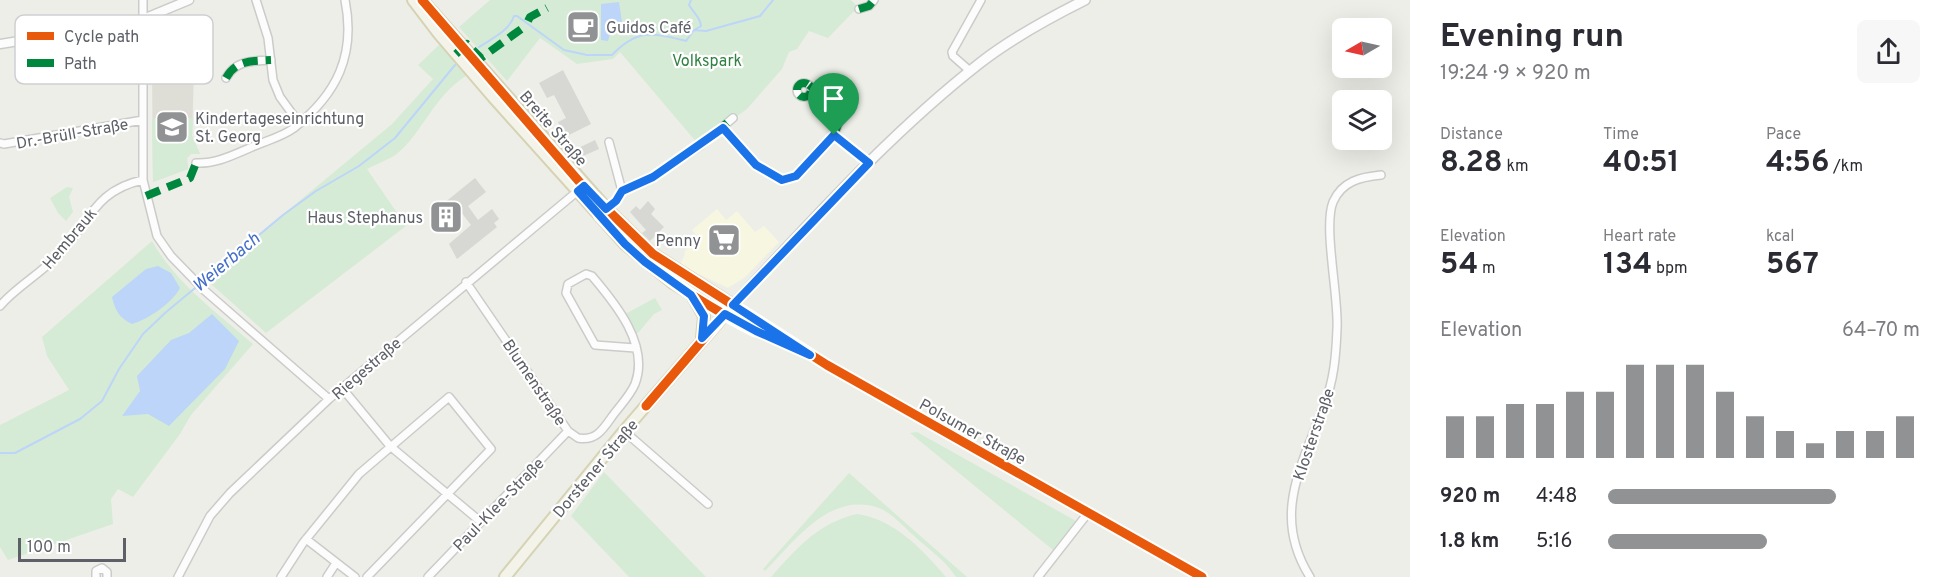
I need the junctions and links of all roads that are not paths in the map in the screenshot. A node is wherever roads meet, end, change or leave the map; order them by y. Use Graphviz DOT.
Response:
graph roads {
  1 [pos="143,0"];
  2 [pos="189,0"];
  3 [pos="256,0"];
  4 [pos="345,0"];
  5 [pos="413,0"];
  6 [pos="422,0"];
  7 [pos="874,0"];
  8 [pos="981,0"];
  9 [pos="1085,0"];
  10 [pos="859,9"];
  11 [pos="144,15"];
  12 [pos="153,15"];
  13 [pos="15,41"];
  14 [pos="0,44"];
  15 [pos="271,60"];
  16 [pos="970,71"];
  17 [pos="226,78"];
  18 [pos="143,84"];
  19 [pos="809,84"];
  20 [pos="733,118"];
  21 [pos="143,120"];
  22 [pos="300,123"];
  23 [pos="723,128"];
  24 [pos="834,135"];
  25 [pos="609,142"];
  26 [pos="0,143"];
  27 [pos="869,163"];
  28 [pos="196,164"];
  29 [pos="1382,175"];
  30 [pos="143,180"];
  31 [pos="581,188"];
  32 [pos="622,191"];
  33 [pos="603,212"];
  34 [pos="466,282"];
  35 [pos="691,295"];
  36 [pos="0,306"];
  37 [pos="729,309"];
  38 [pos="702,338"];
  39 [pos="635,348"];
  40 [pos="342,388"];
  41 [pos="329,399"];
  42 [pos="568,431"];
  43 [pos="624,431"];
  44 [pos="390,446"];
  45 [pos="447,494"];
  46 [pos="708,504"];
  47 [pos="1088,513"];
  48 [pos="481,522"];
  49 [pos="306,539"];
  50 [pos="336,563"];
  51 [pos="96,577"];
  52 [pos="107,577"];
  53 [pos="178,577"];
  54 [pos="281,577"];
  55 [pos="327,577"];
  56 [pos="355,577"];
  57 [pos="368,577"];
  58 [pos="428,577"];
  59 [pos="505,577"];
  60 [pos="1038,577"];
  61 [pos="1202,577"];
  62 [pos="1310,577"];
  1 -- 11 [label="street"];
  2 -- 12 [label="street"];
  3 -- 15 [label="street"];
  4 -- 22 [label="street"];
  5 -- 31 [label="main road, Breite Straße"];
  6 -- 31 [label="main road, Breite Straße"];
  7 -- 10 [label="street"];
  8 -- 16 [label="street"];
  9 -- 16 [label="main road"];
  13 -- 14 [label="street"];
  15 -- 17 [label="street"];
  15 -- 22 [label="street"];
  16 -- 27 [label="main road"];
  18 -- 21 [label="street"];
  19 -- 24 [label="street"];
  20 -- 23 [label="street"];
  21 -- 26 [label="street, Dr.-Brüll-Straße"];
  21 -- 30 [label="street"];
  22 -- 28 [label="street"];
  23 -- 24 [label="street"];
  23 -- 32 [label="street"];
  24 -- 27 [label="street"];
  25 -- 32 [label="street"];
  27 -- 37 [label="main road"];
  29 -- 62 [label="street, Klosterstraße"];
  30 -- 36 [label="street, Hembrauk"];
  30 -- 41 [label="street"];
  31 -- 33 [label="main road, Breite Straße"];
  31 -- 34 [label="street, Riegestraße"];
  32 -- 33 [label="street"];
  33 -- 35 [label="main road, Breite Straße"];
  33 -- 37 [label="main road, Breite Straße"];
  34 -- 40 [label="street, Riegestraße"];
  34 -- 42 [label="street, Blumenstraße"];
  35 -- 37 [label="main road, Breite Straße"];
  35 -- 38 [label="main road"];
  37 -- 38 [label="main road, Dorstener Straße"];
  37 -- 47 [label="main road, Polsumer Straße"];
  38 -- 43 [label="main road, Dorstener Straße"];
  39 -- 39 [label="street, Blumenstraße"];
  39 -- 42 [label="street, Blumenstraße"];
  40 -- 41 [label="street, Riegestraße"];
  40 -- 44 [label="street"];
  41 -- 53 [label="street, Riegestraße"];
  42 -- 48 [label="street, Paul-Klee-Straße"];
  43 -- 46 [label="street"];
  43 -- 59 [label="main road, Dorstener Straße"];
  44 -- 45 [label="street"];
  44 -- 45 [label="street"];
  44 -- 49 [label="street"];
  45 -- 48 [label="street"];
  45 -- 57 [label="street"];
  47 -- 60 [label="street"];
  47 -- 61 [label="main road, Polsumer Straße"];
  48 -- 58 [label="street, Paul-Klee-Straße"];
  49 -- 50 [label="street"];
  49 -- 54 [label="street"];
  50 -- 55 [label="street"];
  50 -- 56 [label="street"];
  51 -- 52 [label="street"];
}
